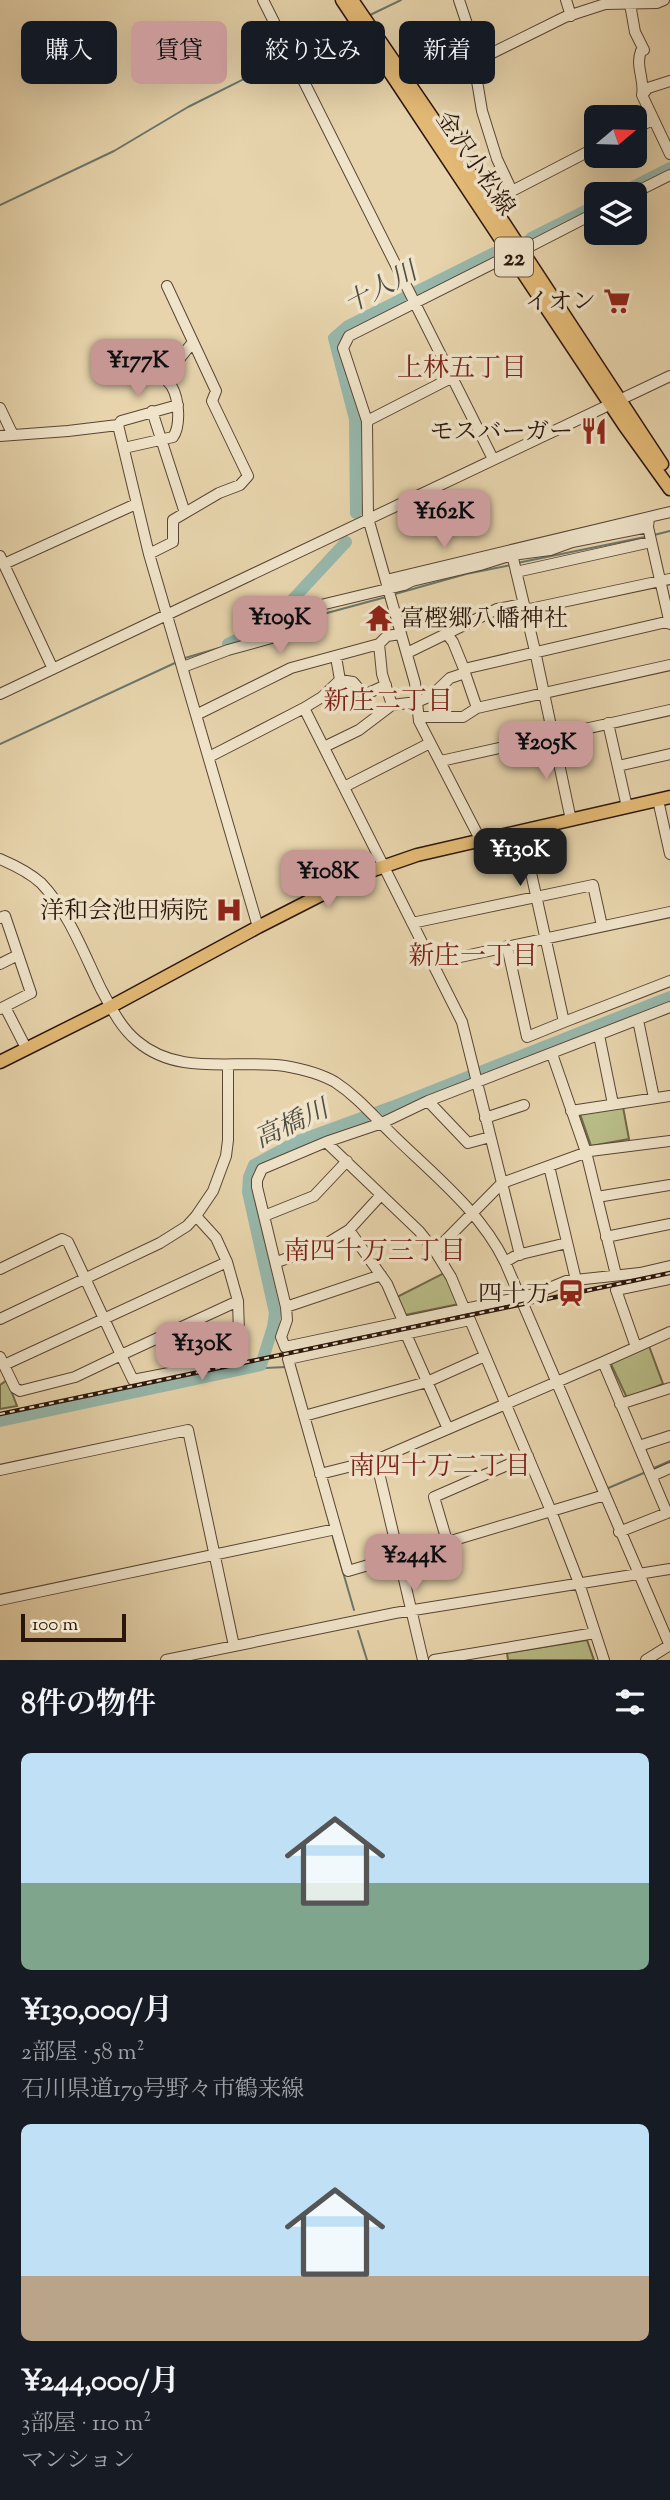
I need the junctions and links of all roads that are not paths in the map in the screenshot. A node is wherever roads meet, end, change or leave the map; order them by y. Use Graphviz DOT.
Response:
graph roads {
  1 [pos="263,0"];
  2 [pos="342,0"];
  3 [pos="352,0"];
  4 [pos="459,0"];
  5 [pos="566,0"];
  6 [pos="664,0"];
  7 [pos="630,4"];
  8 [pos="571,16"];
  9 [pos="360,20"];
  10 [pos="464,21"];
  11 [pos="495,52"];
  12 [pos="670,81"];
  13 [pos="477,84"];
  14 [pos="642,95"];
  15 [pos="652,120"];
  16 [pos="648,122"];
  17 [pos="670,154"];
  18 [pos="584,155"];
  19 [pos="670,175"];
  20 [pos="647,186"];
  21 [pos="512,191"];
  22 [pos="496,211"];
  23 [pos="584,218"];
  24 [pos="517,252"];
  25 [pos="167,286"];
  26 [pos="412,298"];
  27 [pos="193,342"];
  28 [pos="670,376"];
  29 [pos="453,377"];
  30 [pos="615,401"];
  31 [pos="178,405"];
  32 [pos="0,408"];
  33 [pos="152,411"];
  34 [pos="367,421"];
  35 [pos="118,425"];
  36 [pos="13,435"];
  37 [pos="0,436"];
  38 [pos="161,440"];
  39 [pos="124,448"];
  40 [pos="493,459"];
  41 [pos="670,476"];
  42 [pos="670,489"];
  43 [pos="136,504"];
  44 [pos="670,512"];
  45 [pos="185,513"];
  46 [pos="368,518"];
  47 [pos="649,531"];
  48 [pos="149,554"];
  49 [pos="2,560"];
  50 [pos="513,560"];
  51 [pos="665,580"];
  52 [pos="388,590"];
  53 [pos="524,607"];
  54 [pos="300,610"];
  55 [pos="167,614"];
  56 [pos="670,622"];
  57 [pos="289,629"];
  58 [pos="446,633"];
  59 [pos="400,634"];
  60 [pos="379,644"];
  61 [pos="535,651"];
  62 [pos="407,653"];
  63 [pos="335,657"];
  64 [pos="182,661"];
  65 [pos="670,666"];
  66 [pos="53,669"];
  67 [pos="464,671"];
  68 [pos="340,680"];
  69 [pos="386,685"];
  70 [pos="543,693"];
  71 [pos="0,694"];
  72 [pos="417,702"];
  73 [pos="392,705"];
  74 [pos="303,708"];
  75 [pos="477,708"];
  76 [pos="670,710"];
  77 [pos="198,714"];
  78 [pos="419,717"];
  79 [pos="608,723"];
  80 [pos="551,736"];
  81 [pos="430,743"];
  82 [pos="324,747"];
  83 [pos="670,754"];
  84 [pos="209,757"];
  85 [pos="441,761"];
  86 [pos="618,766"];
  87 [pos="344,787"];
  88 [pos="664,798"];
  89 [pos="627,807"];
  90 [pos="570,820"];
  91 [pos="522,832"];
  92 [pos="481,841"];
  93 [pos="670,854"];
  94 [pos="0,859"];
  95 [pos="384,866"];
  96 [pos="538,897"];
  97 [pos="670,912"];
  98 [pos="0,918"];
  99 [pos="412,923"];
  100 [pos="602,926"];
  101 [pos="258,927"];
  102 [pos="546,937"];
  103 [pos="507,946"];
  104 [pos="18,955"];
  105 [pos="432,963"];
  106 [pos="0,964"];
  107 [pos="670,981"];
  108 [pos="110,1007"];
  109 [pos="670,1007"];
  110 [pos="2,1008"];
  111 [pos="638,1020"];
  112 [pos="564,1022"];
  113 [pos="599,1035"];
  114 [pos="26,1048"];
  115 [pos="552,1054"];
  116 [pos="0,1062"];
  117 [pos="228,1065"];
  118 [pos="476,1082"];
  119 [pos="670,1096"];
  120 [pos="654,1098"];
  121 [pos="428,1101"];
  122 [pos="613,1104"];
  123 [pos="524,1105"];
  124 [pos="571,1111"];
  125 [pos="485,1118"];
  126 [pos="379,1120"];
  127 [pos="490,1137"];
  128 [pos="670,1141"];
  129 [pos="326,1142"];
  130 [pos="586,1152"];
  131 [pos="347,1161"];
  132 [pos="549,1166"];
  133 [pos="502,1183"];
  134 [pos="670,1185"];
  135 [pos="381,1195"];
  136 [pos="597,1197"];
  137 [pos="473,1212"];
  138 [pos="196,1216"];
  139 [pos="264,1216"];
  140 [pos="670,1224"];
  141 [pos="349,1230"];
  142 [pos="606,1237"];
  143 [pos="567,1243"];
  144 [pos="435,1251"];
  145 [pos="520,1255"];
  146 [pos="227,1262"];
  147 [pos="276,1262"];
  148 [pos="505,1262"];
  149 [pos="670,1266"];
  150 [pos="0,1269"];
  151 [pos="381,1275"];
  152 [pos="615,1275"];
  153 [pos="86,1278"];
  154 [pos="670,1279"];
  155 [pos="576,1280"];
  156 [pos="520,1297"];
  157 [pos="238,1301"];
  158 [pos="286,1307"];
  159 [pos="464,1308"];
  160 [pos="105,1318"];
  161 [pos="0,1319"];
  162 [pos="404,1321"];
  163 [pos="670,1332"];
  164 [pos="406,1334"];
  165 [pos="636,1347"];
  166 [pos="121,1355"];
  167 [pos="485,1356"];
  168 [pos="2,1361"];
  169 [pos="603,1362"];
  170 [pos="427,1382"];
  171 [pos="556,1382"];
  172 [pos="670,1388"];
  173 [pos="507,1404"];
  174 [pos="620,1404"];
  175 [pos="304,1416"];
  176 [pos="448,1429"];
  177 [pos="670,1436"];
  178 [pos="639,1446"];
  179 [pos="528,1456"];
  180 [pos="376,1460"];
  181 [pos="670,1468"];
  182 [pos="0,1470"];
  183 [pos="650,1472"];
  184 [pos="320,1474"];
  185 [pos="603,1491"];
  186 [pos="550,1507"];
  187 [pos="668,1512"];
  188 [pos="333,1530"];
  189 [pos="619,1532"];
  190 [pos="447,1541"];
  191 [pos="214,1555"];
  192 [pos="399,1556"];
  193 [pos="670,1569"];
  194 [pos="637,1574"];
  195 [pos="579,1583"];
  196 [pos="0,1600"];
  197 [pos="412,1610"];
  198 [pos="595,1633"];
  199 [pos="670,1645"];
  200 [pos="234,1646"];
  201 [pos="477,1656"];
  202 [pos="166,1660"];
  203 [pos="424,1660"];
  204 [pos="435,1660"];
  205 [pos="604,1660"];
  206 [pos="646,1660"];
  1 -- 26 [label="street"];
  2 -- 9 [label="main road, 金沢小松線 / 22"];
  3 -- 9 [label="main road, 金沢小松線 / 22"];
  4 -- 10 [label="street"];
  5 -- 8 [label="street"];
  6 -- 7 [label="street"];
  7 -- 8 [label="street"];
  7 -- 14 [label="street"];
  8 -- 11 [label="street"];
  9 -- 22 [label="main road, 金沢小松線 / 22"];
  9 -- 24 [label="main road, 金沢小松線 / 22"];
  12 -- 14 [label="street"];
  13 -- 21 [label="street"];
  14 -- 15 [label="street"];
  15 -- 16 [label="street"];
  15 -- 17 [label="street"];
  18 -- 21 [label="street"];
  19 -- 20 [label="street"];
  21 -- 22 [label="street"];
  22 -- 24 [label="main road, 金沢小松線 / 22"];
  23 -- 24 [label="street"];
  24 -- 26 [label="street"];
  24 -- 30 [label="main road, 金沢小松線 / 22"];
  25 -- 27 [label="street"];
  26 -- 29 [label="street"];
  26 -- 34 [label="street"];
  27 -- 31 [label="street"];
  27 -- 45 [label="street"];
  28 -- 30 [label="street"];
  29 -- 34 [label="street"];
  29 -- 40 [label="street"];
  30 -- 40 [label="street"];
  30 -- 41 [label="main road, 金沢小松線 / 22"];
  30 -- 42 [label="main road, 金沢小松線 / 22"];
  31 -- 33 [label="street"];
  31 -- 38 [label="street"];
  32 -- 36 [label="street"];
  33 -- 35 [label="street"];
  33 -- 38 [label="street"];
  34 -- 46 [label="street"];
  35 -- 36 [label="street"];
  35 -- 39 [label="street"];
  36 -- 37 [label="street"];
  38 -- 39 [label="street"];
  38 -- 45 [label="street"];
  39 -- 43 [label="street"];
  40 -- 46 [label="street"];
  43 -- 48 [label="street"];
  43 -- 49 [label="street"];
  44 -- 47 [label="street"];
  45 -- 48 [label="street"];
  46 -- 52 [label="street"];
  46 -- 55 [label="street"];
  47 -- 50 [label="street"];
  47 -- 50 [label="street"];
  47 -- 51 [label="street"];
  48 -- 55 [label="street"];
  49 -- 66 [label="street"];
  50 -- 52 [label="street"];
  50 -- 53 [label="street"];
  51 -- 53 [label="street"];
  51 -- 56 [label="street"];
  52 -- 54 [label="street"];
  52 -- 59 [label="street"];
  53 -- 58 [label="street"];
  53 -- 61 [label="street"];
  55 -- 64 [label="street"];
  55 -- 66 [label="street"];
  56 -- 61 [label="street"];
  57 -- 64 [label="street"];
  58 -- 62 [label="street"];
  58 -- 67 [label="street"];
  59 -- 60 [label="street"];
  59 -- 62 [label="street"];
  60 -- 63 [label="street"];
  60 -- 69 [label="street"];
  61 -- 67 [label="street"];
  61 -- 70 [label="street"];
  62 -- 72 [label="street"];
  63 -- 68 [label="street"];
  63 -- 77 [label="street"];
  64 -- 77 [label="street"];
  65 -- 70 [label="street"];
  66 -- 71 [label="street"];
  67 -- 72 [label="street"];
  67 -- 75 [label="street"];
  68 -- 69 [label="street"];
  68 -- 74 [label="street"];
  69 -- 73 [label="street"];
  70 -- 75 [label="street"];
  70 -- 80 [label="street"];
  72 -- 73 [label="street"];
  72 -- 78 [label="street"];
  73 -- 82 [label="street"];
  74 -- 82 [label="street"];
  74 -- 84 [label="street"];
  75 -- 78 [label="street"];
  76 -- 79 [label="street"];
  77 -- 84 [label="street"];
  78 -- 81 [label="street"];
  79 -- 80 [label="street"];
  79 -- 86 [label="street"];
  80 -- 85 [label="street"];
  80 -- 90 [label="street"];
  81 -- 85 [label="street"];
  81 -- 87 [label="street"];
  82 -- 87 [label="street"];
  83 -- 86 [label="street"];
  84 -- 101 [label="street"];
  85 -- 92 [label="street"];
  86 -- 89 [label="street"];
  87 -- 95 [label="street"];
  88 -- 89 [label="main road"];
  88 -- 93 [label="street"];
  89 -- 90 [label="main road"];
  90 -- 91 [label="main road"];
  91 -- 92 [label="main road"];
  91 -- 96 [label="street"];
  92 -- 95 [label="main road"];
  94 -- 108 [label="street"];
  95 -- 99 [label="street"];
  95 -- 101 [label="main road"];
  96 -- 99 [label="street"];
  96 -- 100 [label="street"];
  96 -- 102 [label="street"];
  97 -- 100 [label="street"];
  98 -- 104 [label="street"];
  99 -- 105 [label="street"];
  100 -- 102 [label="street"];
  101 -- 108 [label="main road"];
  102 -- 103 [label="street"];
  102 -- 112 [label="street"];
  103 -- 105 [label="street"];
  103 -- 112 [label="street"];
  104 -- 106 [label="street"];
  104 -- 110 [label="street"];
  105 -- 118 [label="street"];
  107 -- 112 [label="street"];
  108 -- 114 [label="main road"];
  108 -- 117 [label="street"];
  109 -- 111 [label="street"];
  110 -- 114 [label="street"];
  111 -- 113 [label="street"];
  111 -- 120 [label="street"];
  113 -- 115 [label="street"];
  113 -- 122 [label="street"];
  114 -- 116 [label="main road"];
  115 -- 118 [label="street"];
  115 -- 124 [label="street"];
  117 -- 126 [label="street"];
  117 -- 138 [label="street"];
  118 -- 121 [label="street"];
  118 -- 125 [label="street"];
  119 -- 120 [label="street"];
  120 -- 122 [label="street"];
  121 -- 126 [label="street"];
  121 -- 127 [label="street"];
  122 -- 124 [label="street"];
  123 -- 125 [label="street"];
  124 -- 130 [label="street"];
  125 -- 127 [label="street"];
  126 -- 129 [label="street"];
  126 -- 137 [label="street"];
  127 -- 133 [label="street"];
  128 -- 130 [label="street"];
  129 -- 131 [label="street"];
  129 -- 139 [label="street"];
  130 -- 132 [label="street"];
  130 -- 136 [label="street"];
  131 -- 135 [label="street"];
  131 -- 139 [label="street"];
  132 -- 133 [label="street"];
  132 -- 143 [label="street"];
  133 -- 137 [label="street"];
  133 -- 145 [label="street"];
  134 -- 136 [label="street"];
  135 -- 141 [label="street"];
  135 -- 144 [label="street"];
  136 -- 142 [label="street"];
  137 -- 144 [label="street"];
  137 -- 148 [label="street"];
  138 -- 146 [label="street"];
  138 -- 153 [label="street"];
  139 -- 147 [label="street"];
  140 -- 142 [label="street"];
  141 -- 147 [label="street"];
  141 -- 151 [label="street"];
  142 -- 152 [label="street"];
  143 -- 145 [label="street"];
  143 -- 155 [label="street"];
  144 -- 159 [label="street"];
  145 -- 148 [label="street"];
  146 -- 157 [label="street"];
  146 -- 160 [label="street"];
  147 -- 158 [label="street"];
  148 -- 156 [label="street"];
  149 -- 152 [label="street"];
  150 -- 153 [label="street"];
  151 -- 158 [label="street"];
  151 -- 162 [label="street"];
  152 -- 155 [label="street"];
  153 -- 160 [label="street"];
  153 -- 161 [label="street"];
  154 -- 165 [label="street"];
  155 -- 156 [label="street"];
  156 -- 159 [label="street"];
  156 -- 171 [label="street"];
  157 -- 166 [label="street"];
  157 -- 166 [label="street"];
  158 -- 162 [label="street"];
  159 -- 162 [label="street"];
  160 -- 166 [label="street"];
  160 -- 168 [label="street"];
  163 -- 165 [label="street"];
  164 -- 167 [label="street"];
  164 -- 170 [label="street"];
  164 -- 175 [label="street"];
  165 -- 169 [label="street"];
  166 -- 168 [label="street"];
  167 -- 170 [label="street"];
  167 -- 173 [label="street"];
  169 -- 171 [label="street"];
  169 -- 174 [label="street"];
  170 -- 175 [label="street"];
  170 -- 176 [label="street"];
  171 -- 173 [label="street"];
  171 -- 185 [label="street"];
  172 -- 174 [label="street"];
  173 -- 176 [label="street"];
  173 -- 179 [label="street"];
  174 -- 178 [label="street"];
  175 -- 184 [label="street"];
  176 -- 180 [label="street"];
  177 -- 178 [label="street"];
  178 -- 183 [label="street"];
  179 -- 186 [label="street"];
  179 -- 190 [label="street"];
  180 -- 184 [label="street"];
  180 -- 192 [label="street"];
  181 -- 183 [label="street"];
  182 -- 191 [label="street"];
  183 -- 187 [label="street"];
  184 -- 188 [label="street"];
  185 -- 186 [label="street"];
  185 -- 189 [label="street"];
  186 -- 190 [label="street"];
  186 -- 195 [label="street"];
  187 -- 189 [label="street"];
  188 -- 191 [label="street"];
  188 -- 192 [label="street"];
  189 -- 194 [label="street"];
  190 -- 192 [label="street"];
  191 -- 196 [label="street"];
  191 -- 200 [label="street"];
  192 -- 197 [label="street"];
  193 -- 194 [label="street"];
  194 -- 195 [label="street"];
  194 -- 199 [label="street"];
  195 -- 197 [label="street"];
  195 -- 198 [label="street"];
  197 -- 200 [label="street"];
  197 -- 203 [label="street"];
  198 -- 201 [label="street"];
  198 -- 205 [label="street"];
  199 -- 206 [label="street"];
  200 -- 202 [label="street"];
  201 -- 204 [label="street"];
}
